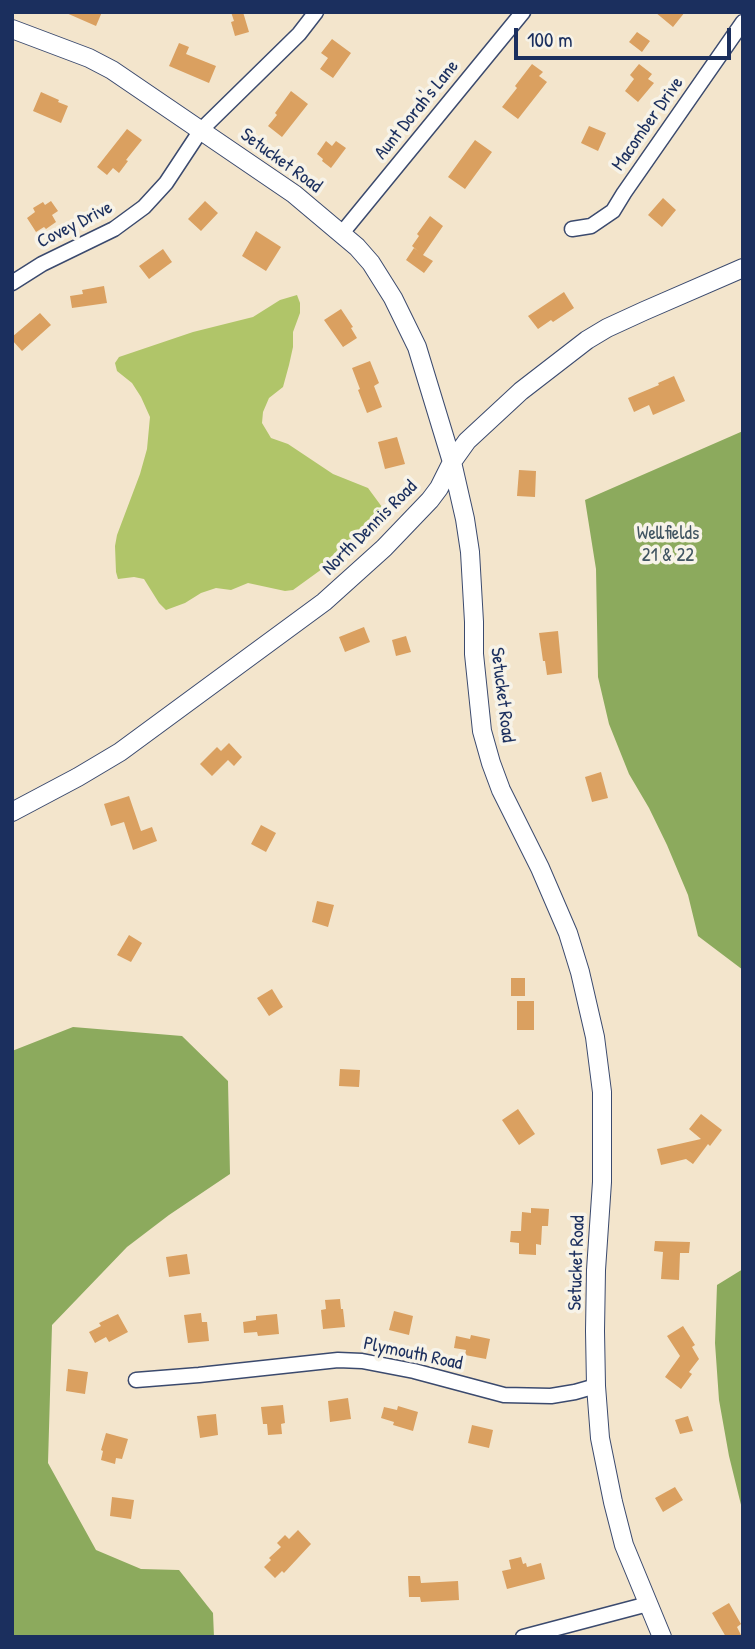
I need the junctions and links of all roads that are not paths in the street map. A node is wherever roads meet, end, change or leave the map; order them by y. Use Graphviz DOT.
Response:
graph roads {
  1 [pos="316,12"];
  2 [pos="523,12"];
  3 [pos="743,22"];
  4 [pos="12,29"];
  5 [pos="201,130"];
  6 [pos="572,229"];
  7 [pos="342,233"];
  8 [pos="743,268"];
  9 [pos="12,283"];
  10 [pos="452,461"];
  11 [pos="12,812"];
  12 [pos="136,1380"];
  13 [pos="596,1386"];
  14 [pos="648,1604"];
  15 [pos="523,1637"];
  16 [pos="662,1637"];
  1 -- 5 [label="street, Covey Drive"];
  2 -- 7 [label="street, Aunt Dorah's Lane"];
  3 -- 6 [label="street, Macomber Drive"];
  4 -- 5 [label="main road, Setucket Road"];
  5 -- 7 [label="main road, Setucket Road"];
  5 -- 9 [label="street, Covey Drive"];
  7 -- 10 [label="main road, Setucket Road"];
  8 -- 10 [label="main road, North Dennis Road"];
  10 -- 11 [label="main road, North Dennis Road"];
  10 -- 13 [label="main road, Setucket Road"];
  12 -- 13 [label="street, Plymouth Road"];
  13 -- 14 [label="main road, Setucket Road"];
  14 -- 15 [label="street"];
  14 -- 16 [label="main road, Setucket Road"];
}
